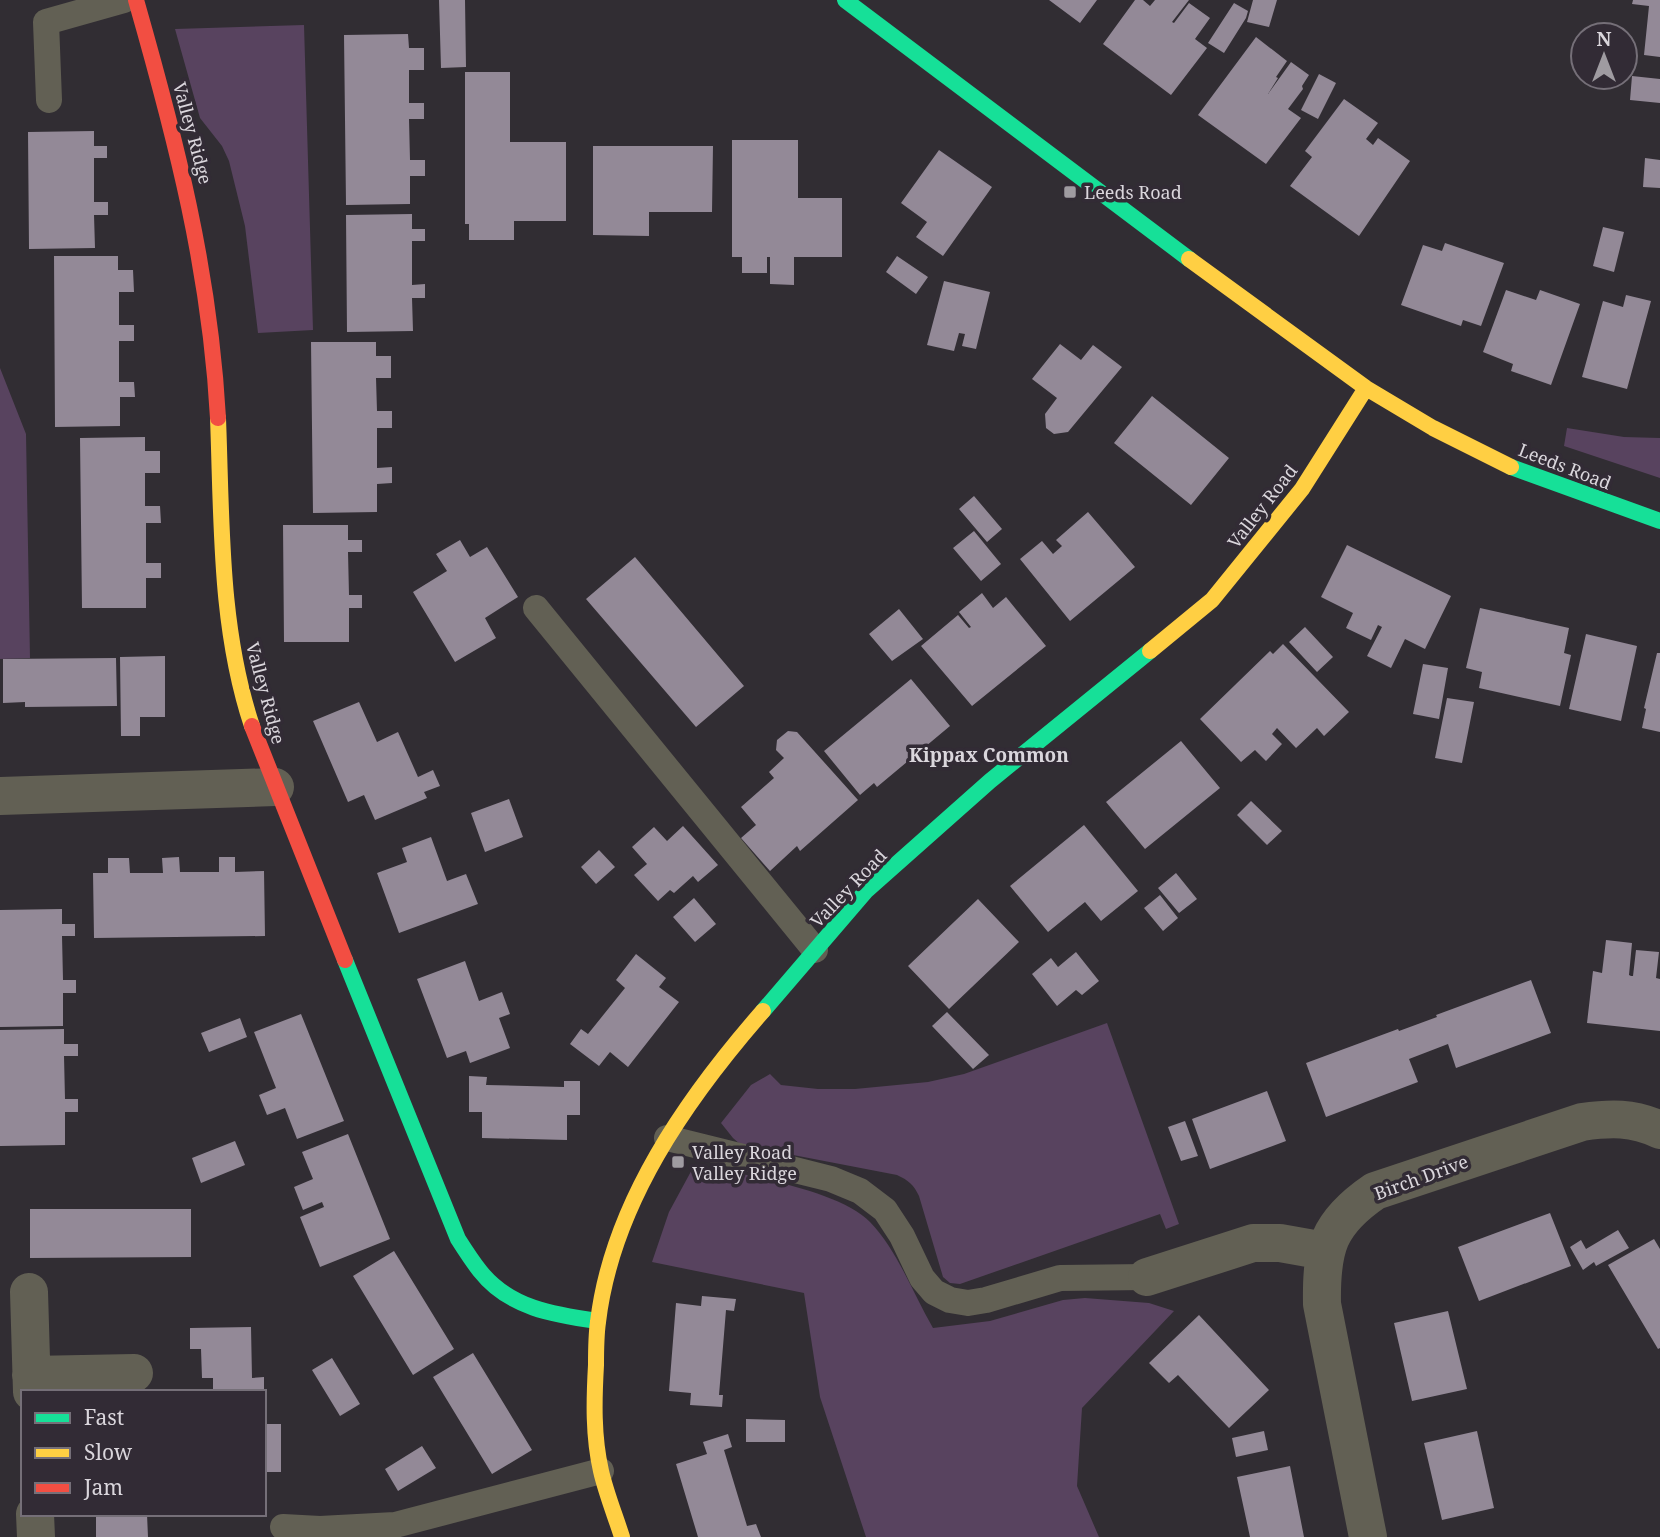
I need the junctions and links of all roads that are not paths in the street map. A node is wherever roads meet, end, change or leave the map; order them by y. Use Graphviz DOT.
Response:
graph roads {
  1 [pos="124,0"];
  2 [pos="135,0"];
  3 [pos="845,0"];
  4 [pos="49,100"];
  5 [pos="1366,388"];
  6 [pos="1660,521"];
  7 [pos="536,608"];
  8 [pos="275,787"];
  9 [pos="0,796"];
  10 [pos="816,950"];
  11 [pos="1660,1130"];
  12 [pos="667,1138"];
  13 [pos="1325,1251"];
  14 [pos="1147,1277"];
  15 [pos="29,1292"];
  16 [pos="598,1321"];
  17 [pos="134,1373"];
  18 [pos="32,1383"];
  19 [pos="601,1471"];
  20 [pos="35,1516"];
  21 [pos="284,1527"];
  22 [pos="36,1537"];
  23 [pos="622,1537"];
  24 [pos="1368,1537"];
  1 -- 4 [label="lane"];
  2 -- 8 [label="street, Valley Ridge"];
  3 -- 5 [label="street, Leeds Road"];
  5 -- 6 [label="street, Leeds Road"];
  5 -- 10 [label="street, Valley Road"];
  7 -- 10 [label="lane"];
  8 -- 9 [label="street"];
  8 -- 16 [label="street, Valley Ridge"];
  10 -- 12 [label="street, Valley Road"];
  11 -- 13 [label="street, Birch Drive"];
  12 -- 14 [label="lane"];
  12 -- 16 [label="street, Valley Road"];
  13 -- 14 [label="street"];
  13 -- 24 [label="street, Birch Drive"];
  15 -- 18 [label="street"];
  16 -- 19 [label="street, Valley Road"];
  17 -- 18 [label="street"];
  19 -- 21 [label="lane"];
  19 -- 23 [label="street, Valley Road"];
  20 -- 22 [label="street"];
}
